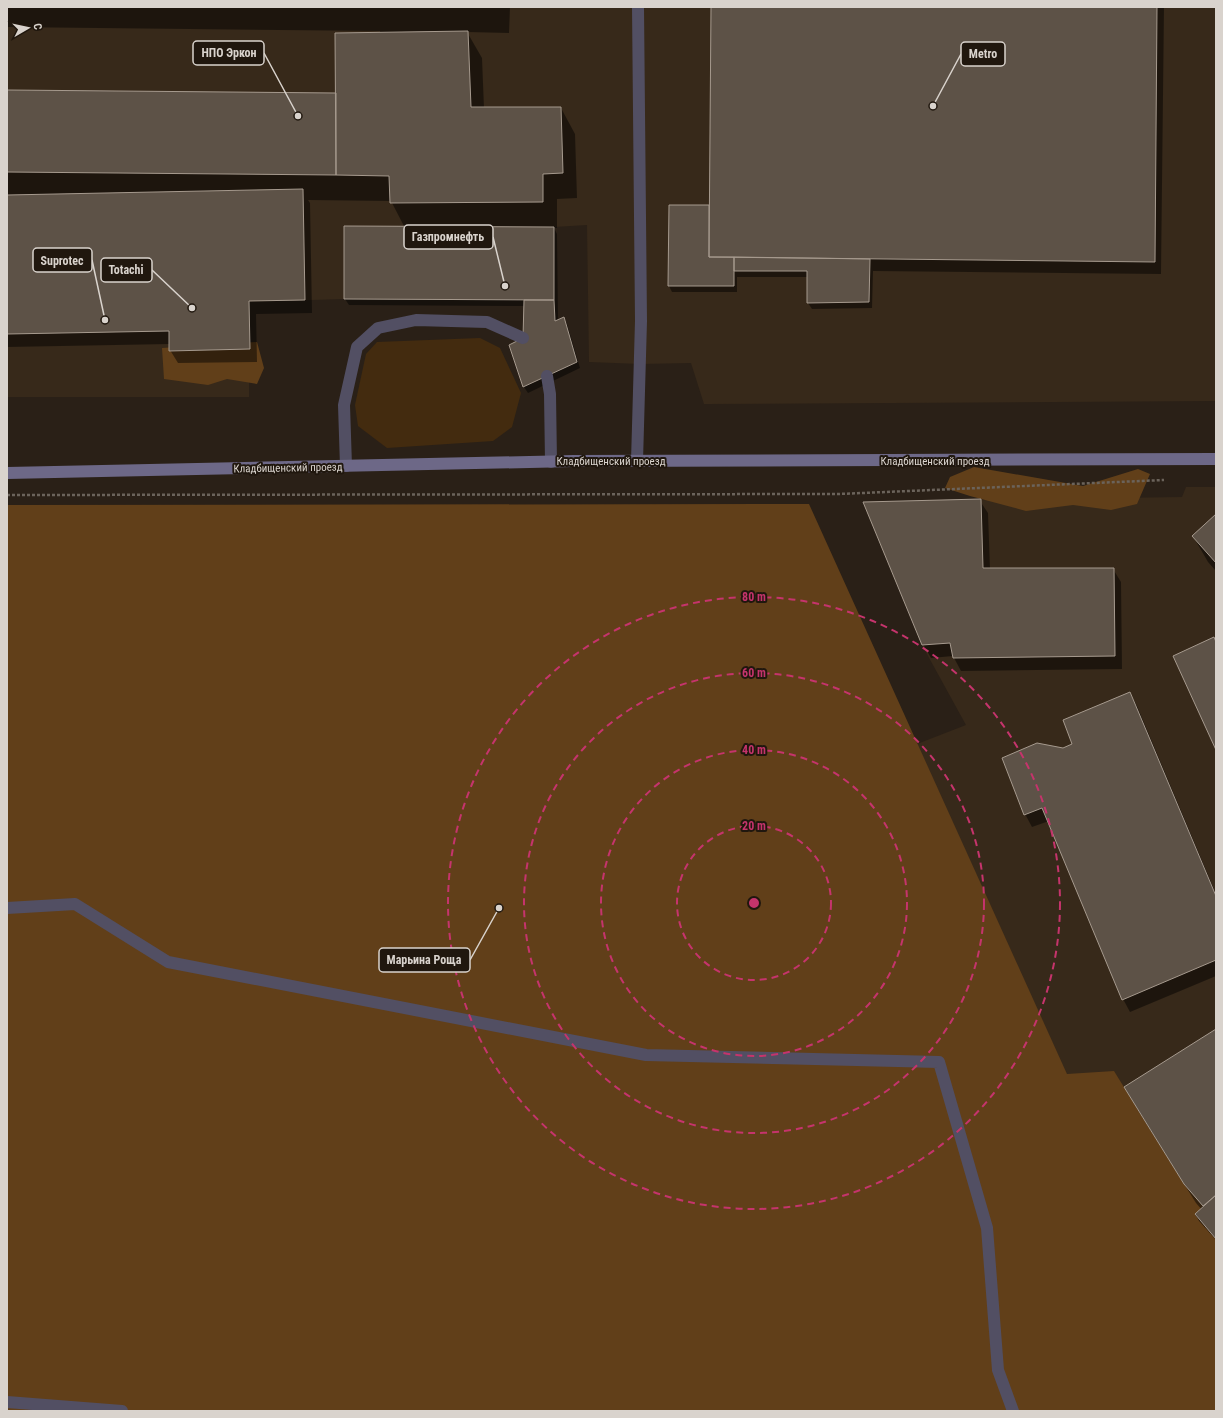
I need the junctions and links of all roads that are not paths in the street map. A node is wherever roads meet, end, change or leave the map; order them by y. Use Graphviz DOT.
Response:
graph roads {
  1 [pos="638,7"];
  2 [pos="523,338"];
  3 [pos="547,376"];
  4 [pos="1216,459"];
  5 [pos="637,461"];
  6 [pos="551,462"];
  7 [pos="346,466"];
  8 [pos="7,473"];
  9 [pos="7,908"];
  10 [pos="7,1402"];
  11 [pos="122,1411"];
  12 [pos="1013,1411"];
  1 -- 5 [label="lane"];
  2 -- 7 [label="lane"];
  3 -- 6 [label="lane"];
  4 -- 5 [label="street, Кладбищенский проезд"];
  5 -- 6 [label="street, Кладбищенский проезд"];
  6 -- 7 [label="street, Кладбищенский проезд"];
  7 -- 8 [label="street, Кладбищенский проезд"];
  9 -- 12 [label="lane"];
  10 -- 11 [label="lane"];
}
